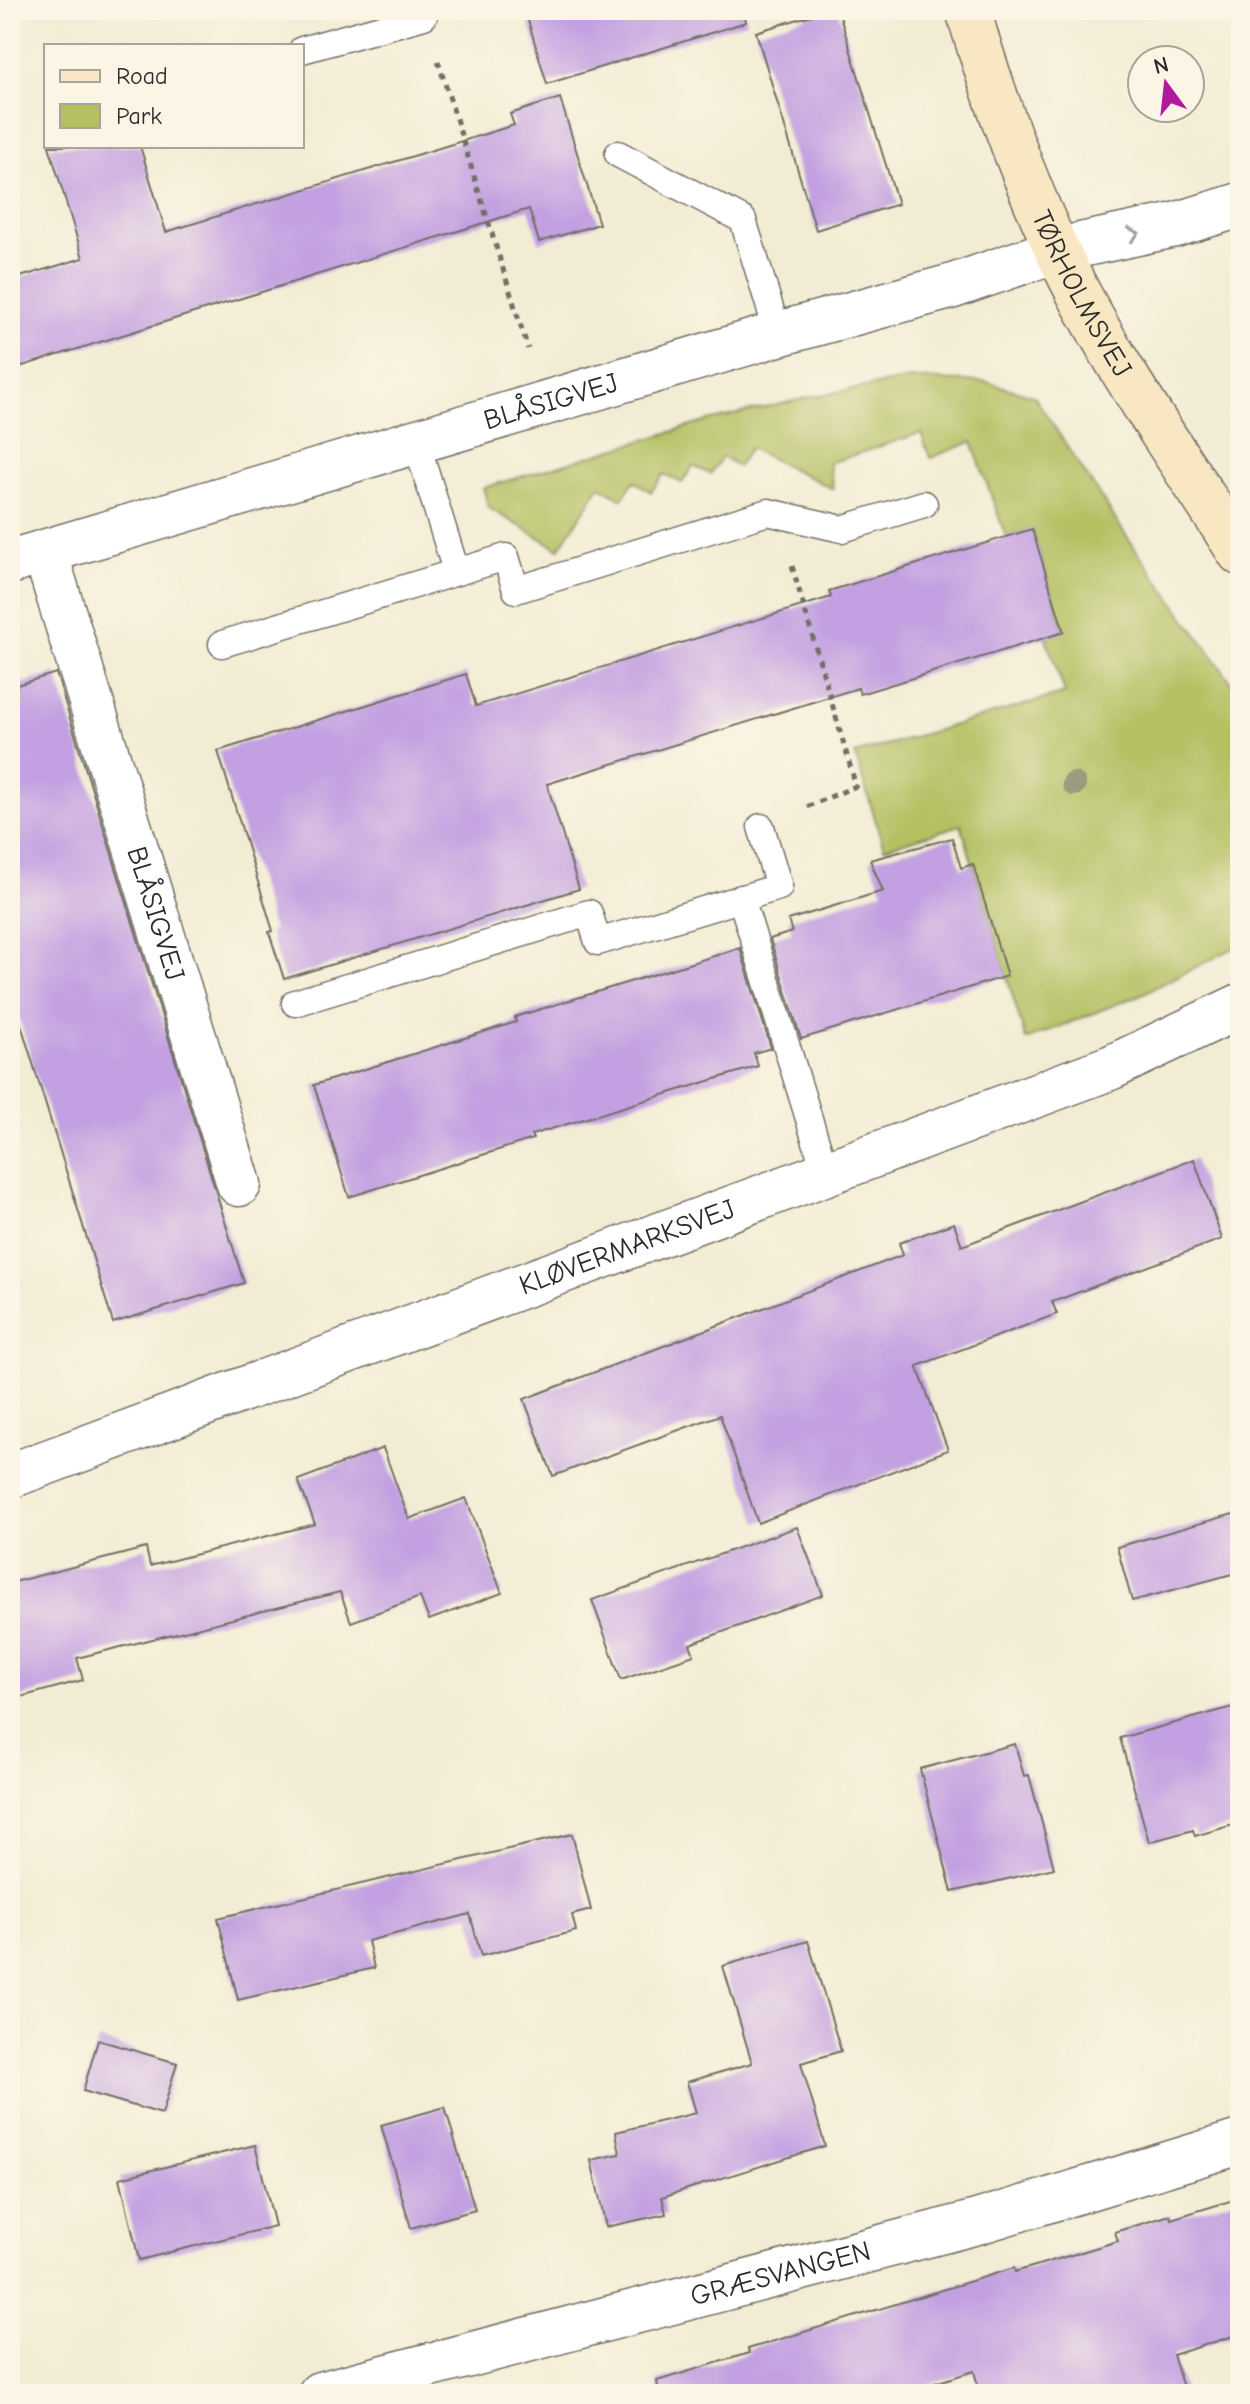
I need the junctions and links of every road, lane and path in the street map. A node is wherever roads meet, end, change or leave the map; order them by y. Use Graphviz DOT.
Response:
graph roads {
  1 [pos="968,10"];
  2 [pos="424,13"];
  3 [pos="304,49"];
  4 [pos="618,154"];
  5 [pos="1240,205"];
  6 [pos="1057,250"];
  7 [pos="778,334"];
  8 [pos="545,403"];
  9 [pos="416,441"];
  10 [pos="924,504"];
  11 [pos="790,517"];
  12 [pos="1240,553"];
  13 [pos="27,557"];
  14 [pos="456,571"];
  15 [pos="222,644"];
  16 [pos="761,827"];
  17 [pos="741,898"];
  18 [pos="295,1003"];
  19 [pos="1240,1006"];
  20 [pos="826,1174"];
  21 [pos="239,1184"];
  22 [pos="10,1476"];
  23 [pos="1240,2142"];
  24 [pos="320,2394"];
  1 -- 6 [label="street, TØRHOLMSVEJ"];
  2 -- 3 [label="lane"];
  2 -- 8 [label="path"];
  4 -- 7 [label="lane"];
  6 -- 5 [label="street, BLÅSIGVEJ, one-way"];
  6 -- 7 [label="street, BLÅSIGVEJ"];
  6 -- 12 [label="street, TØRHOLMSVEJ"];
  7 -- 8 [label="street, BLÅSIGVEJ"];
  8 -- 9 [label="street, BLÅSIGVEJ"];
  9 -- 13 [label="street, BLÅSIGVEJ"];
  9 -- 14 [label="lane"];
  10 -- 11 [label="lane"];
  11 -- 14 [label="lane"];
  11 -- 16 [label="path"];
  13 -- 21 [label="street, BLÅSIGVEJ"];
  14 -- 15 [label="lane"];
  16 -- 17 [label="lane"];
  17 -- 18 [label="lane"];
  17 -- 20 [label="lane"];
  19 -- 20 [label="street, KLØVERMARKSVEJ"];
  20 -- 22 [label="street, KLØVERMARKSVEJ"];
  23 -- 24 [label="street, GRÆSVANGEN"];
}
